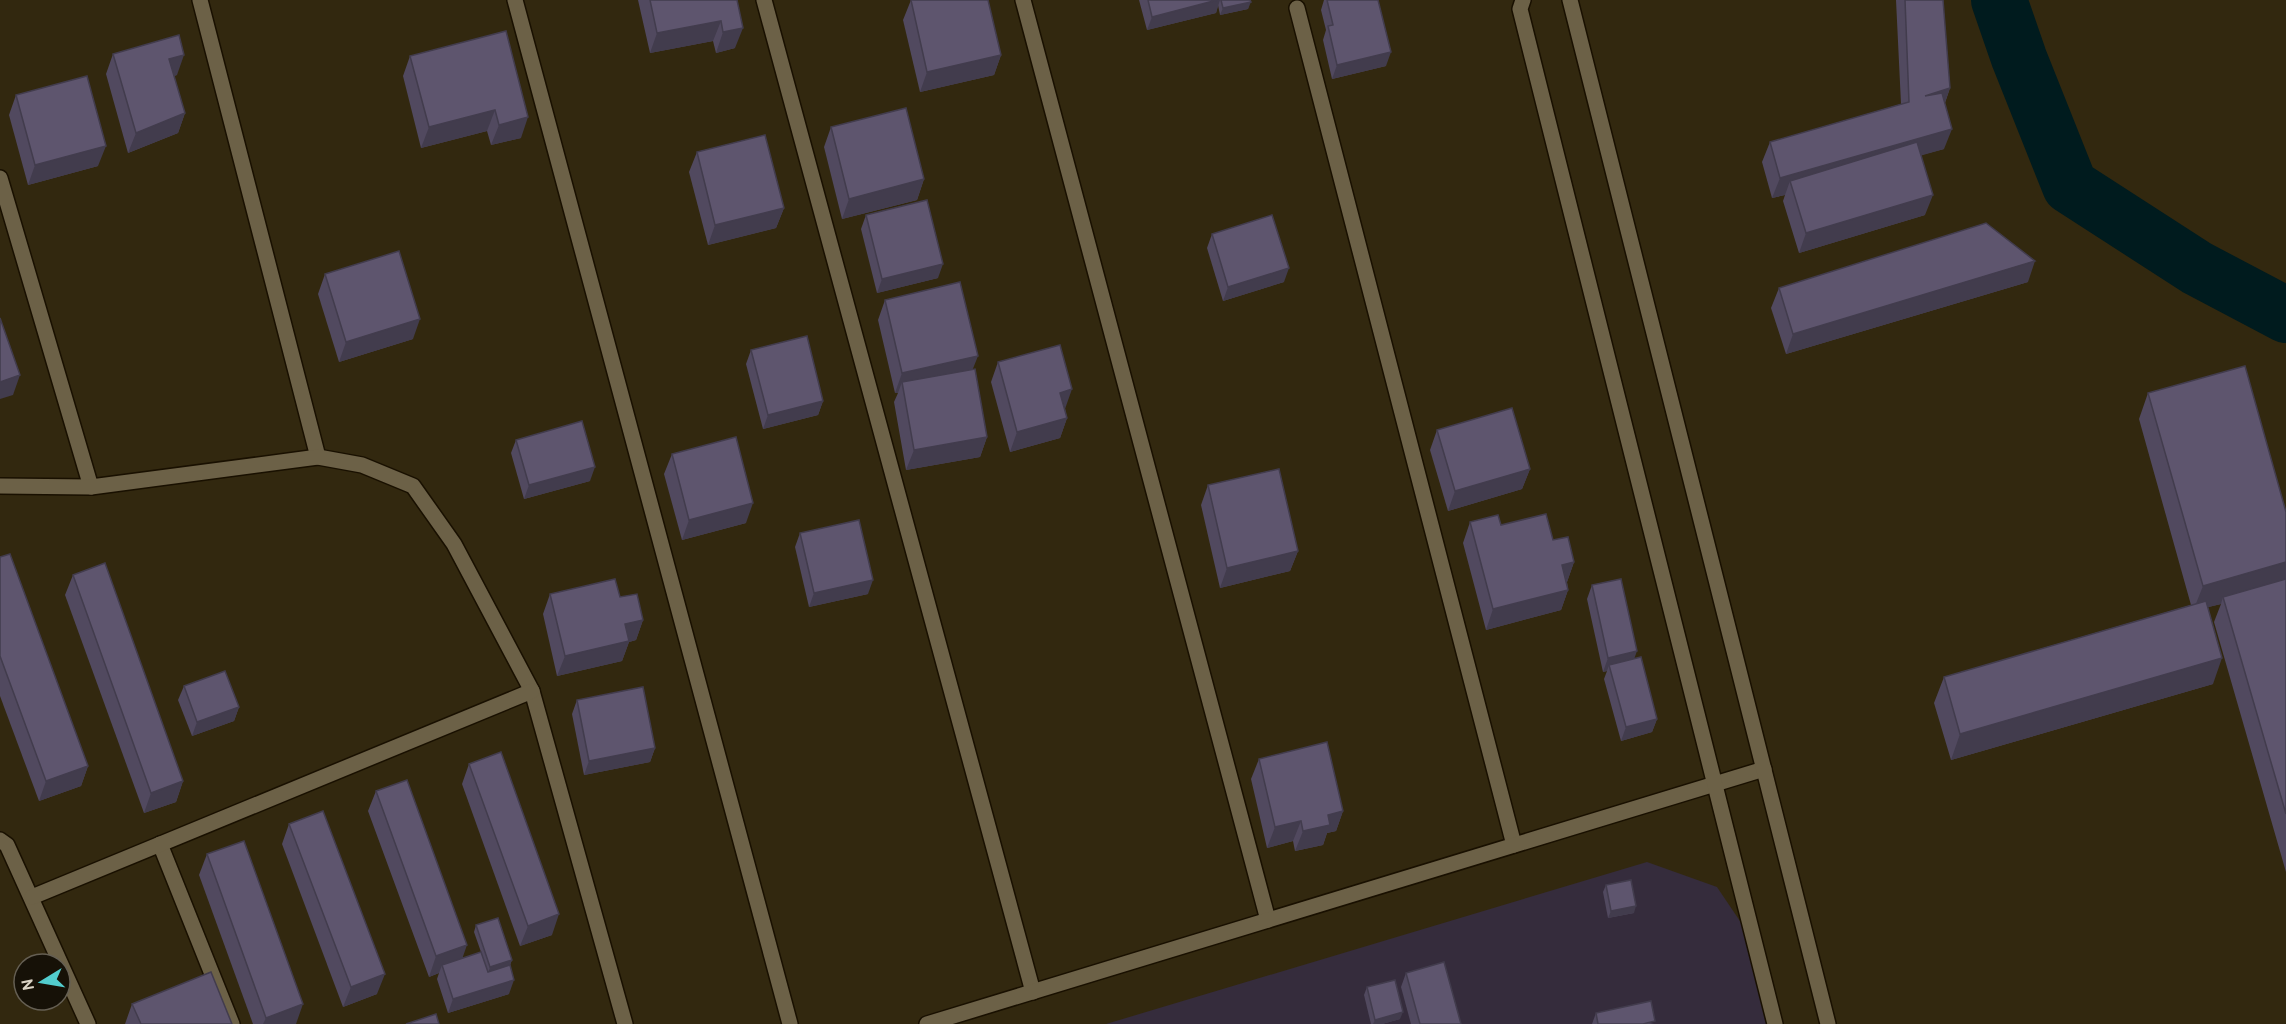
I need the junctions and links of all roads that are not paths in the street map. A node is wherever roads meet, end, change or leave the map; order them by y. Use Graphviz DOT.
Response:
graph roads {
  1 [pos="200,0"];
  2 [pos="515,0"];
  3 [pos="764,0"];
  4 [pos="1023,0"];
  5 [pos="1523,0"];
  6 [pos="1570,0"];
  7 [pos="1297,8"];
  8 [pos="0,178"];
  9 [pos="318,457"];
  10 [pos="0,486"];
  11 [pos="91,487"];
  12 [pos="532,691"];
  13 [pos="1764,770"];
  14 [pos="1714,784"];
  15 [pos="0,840"];
  16 [pos="160,844"];
  17 [pos="1514,844"];
  18 [pos="32,897"];
  19 [pos="1268,920"];
  20 [pos="1033,992"];
  21 [pos="88,1024"];
  22 [pos="232,1024"];
  23 [pos="625,1024"];
  24 [pos="790,1024"];
  25 [pos="927,1024"];
  26 [pos="1775,1024"];
  27 [pos="1828,1024"];
  1 -- 9 [label="street"];
  2 -- 24 [label="street"];
  3 -- 20 [label="street"];
  4 -- 19 [label="street"];
  5 -- 14 [label="street"];
  6 -- 13 [label="street"];
  7 -- 17 [label="street"];
  8 -- 11 [label="street"];
  9 -- 11 [label="street"];
  9 -- 12 [label="street"];
  10 -- 11 [label="street"];
  12 -- 16 [label="street"];
  12 -- 23 [label="street"];
  13 -- 14 [label="street"];
  13 -- 27 [label="street"];
  14 -- 17 [label="street"];
  14 -- 26 [label="street"];
  15 -- 18 [label="street"];
  16 -- 18 [label="street"];
  16 -- 22 [label="street"];
  17 -- 19 [label="street"];
  18 -- 21 [label="street"];
  19 -- 20 [label="street"];
  20 -- 25 [label="street"];
}
